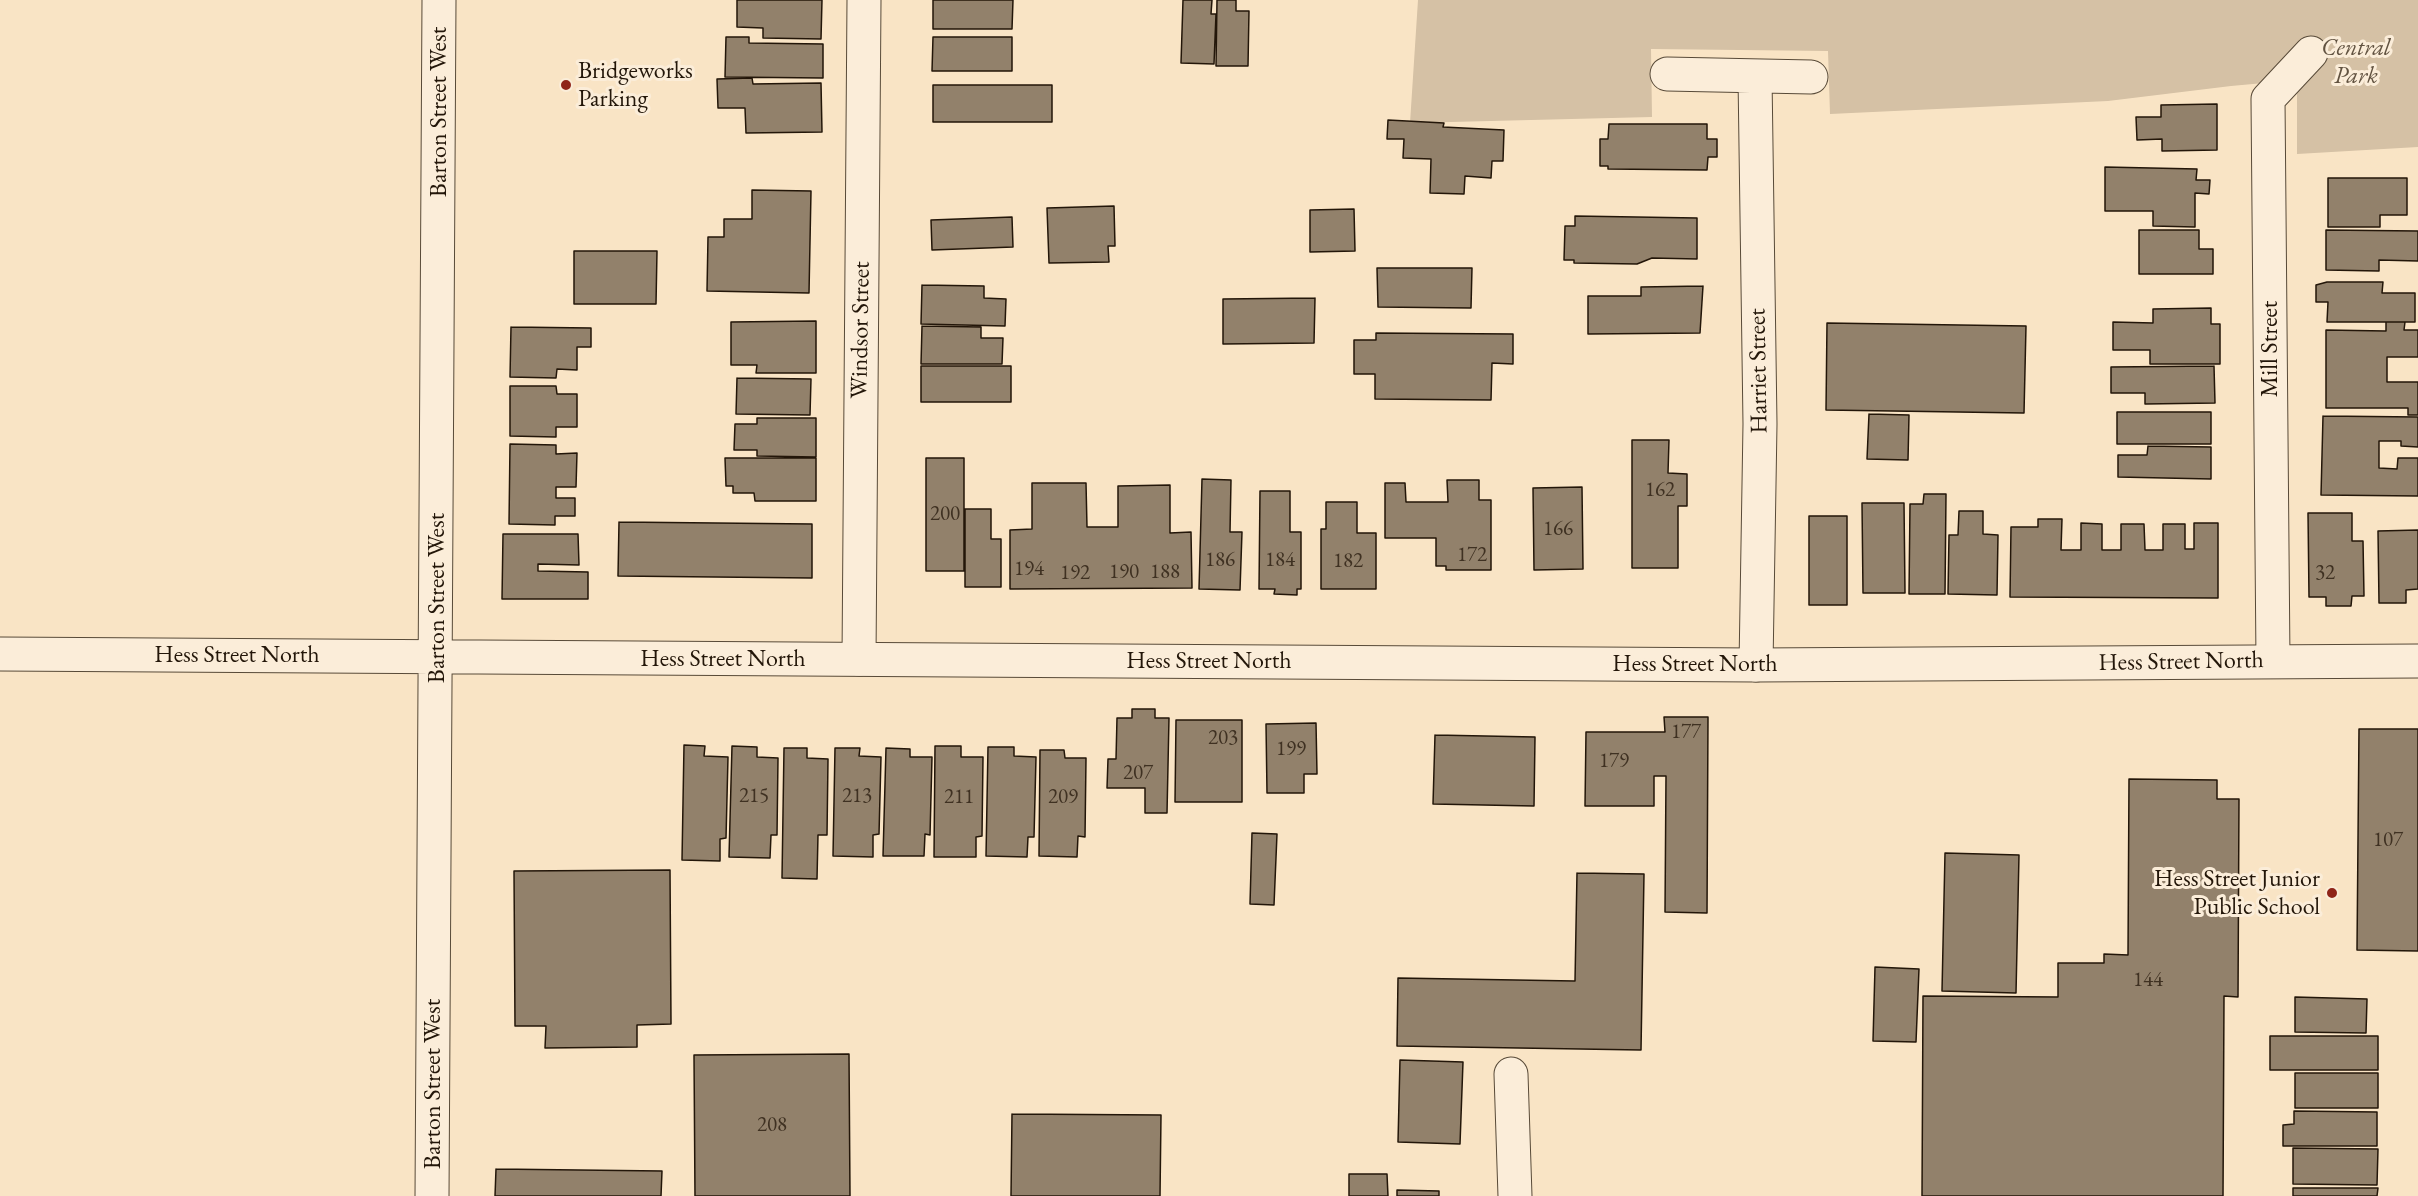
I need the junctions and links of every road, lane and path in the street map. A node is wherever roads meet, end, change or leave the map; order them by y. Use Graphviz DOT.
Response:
graph roads {
  1 [pos="439,0"];
  2 [pos="864,0"];
  3 [pos="2311,53"];
  4 [pos="1667,74"];
  5 [pos="1755,77"];
  6 [pos="1811,77"];
  7 [pos="0,654"];
  8 [pos="436,657"];
  9 [pos="858,659"];
  10 [pos="2273,661"];
  11 [pos="2418,661"];
  12 [pos="1756,665"];
  13 [pos="1511,1074"];
  14 [pos="432,1196"];
  15 [pos="1515,1196"];
  1 -- 8 [label="street, Barton Street West"];
  2 -- 9 [label="street, Windsor Street"];
  3 -- 10 [label="street, Mill Street"];
  4 -- 5 [label="street"];
  5 -- 6 [label="street"];
  5 -- 12 [label="street, Harriet Street"];
  7 -- 8 [label="street, Hess Street North"];
  8 -- 9 [label="street, Hess Street North"];
  8 -- 14 [label="street, Barton Street West"];
  9 -- 12 [label="street, Hess Street North"];
  10 -- 11 [label="street, Hess Street North"];
  10 -- 12 [label="street, Hess Street North"];
  13 -- 15 [label="street"];
}
